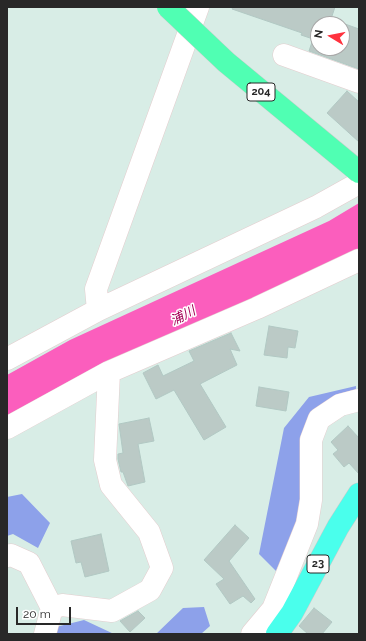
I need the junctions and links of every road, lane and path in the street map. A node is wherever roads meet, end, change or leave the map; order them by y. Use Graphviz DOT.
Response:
graph roads {
  1 [pos="168,7"];
  2 [pos="198,7"];
  3 [pos="284,55"];
  4 [pos="359,82"];
  5 [pos="359,172"];
  6 [pos="359,183"];
  7 [pos="359,260"];
  8 [pos="98,310"];
  9 [pos="7,359"];
  10 [pos="109,372"];
  11 [pos="359,400"];
  12 [pos="7,428"];
  13 [pos="359,494"];
  14 [pos="7,556"];
  15 [pos="52,608"];
  16 [pos="45,634"];
  17 [pos="252,634"];
  18 [pos="277,634"];
  1 -- 5 [label="highway, 204, bridge"];
  2 -- 8 [label="street"];
  3 -- 4 [label="street"];
  6 -- 8 [label="street"];
  7 -- 10 [label="street"];
  8 -- 9 [label="street"];
  10 -- 12 [label="street"];
  10 -- 15 [label="street"];
  11 -- 17 [label="street"];
  13 -- 18 [label="main road, 23"];
  14 -- 15 [label="street"];
  15 -- 16 [label="street"];
}
